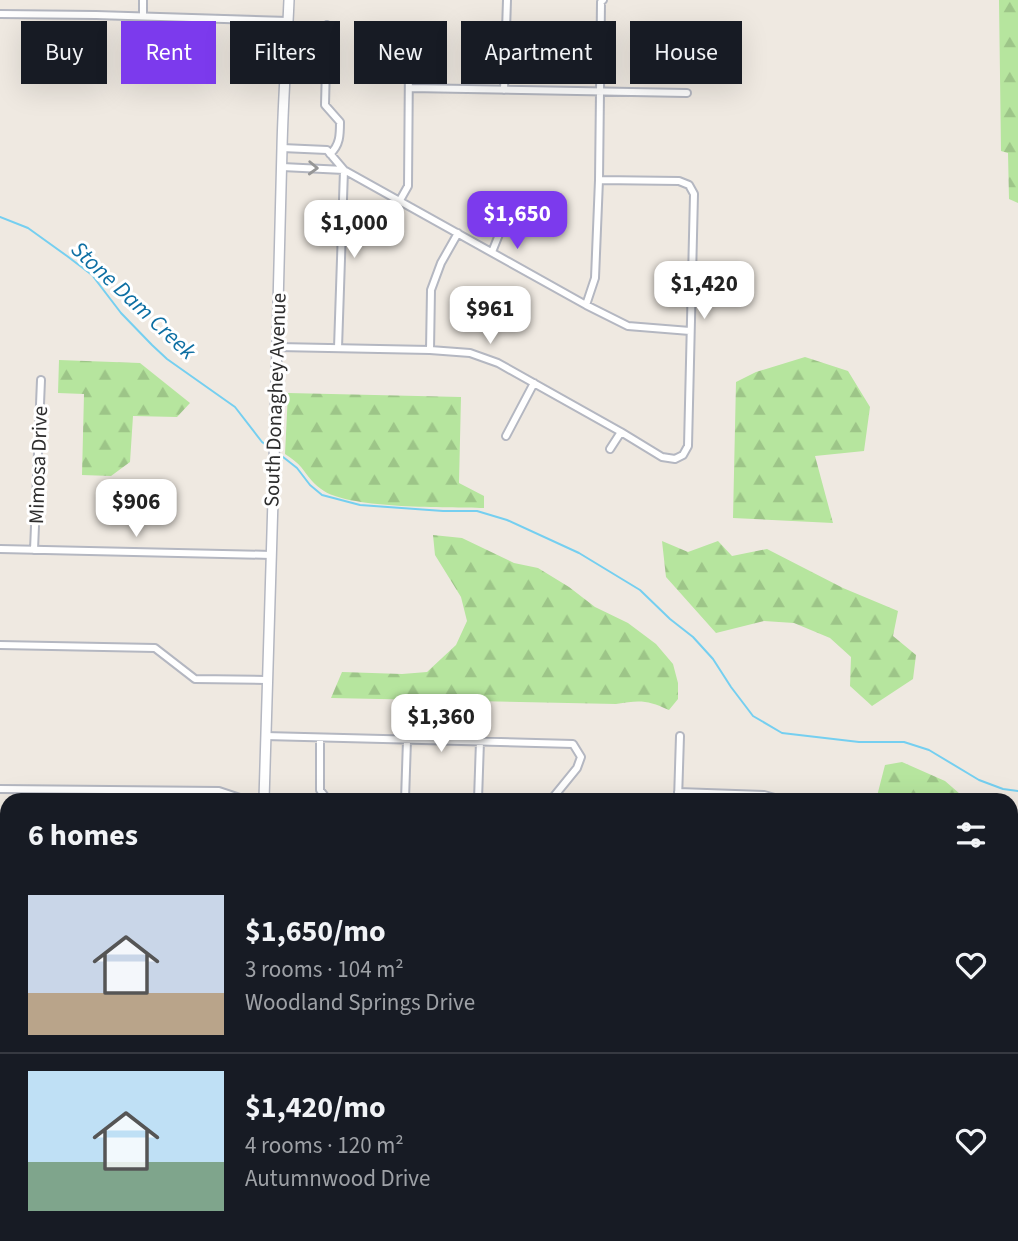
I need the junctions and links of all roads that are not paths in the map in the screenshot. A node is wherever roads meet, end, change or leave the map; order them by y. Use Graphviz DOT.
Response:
graph roads {
  1 [pos="143,0"];
  2 [pos="289,0"];
  3 [pos="507,0"];
  4 [pos="603,0"];
  5 [pos="0,14"];
  6 [pos="143,16"];
  7 [pos="288,21"];
  8 [pos="285,84"];
  9 [pos="326,84"];
  10 [pos="410,84"];
  11 [pos="410,88"];
  12 [pos="503,90"];
  13 [pos="599,91"];
  14 [pos="687,93"];
  15 [pos="282,148"];
  16 [pos="330,154"];
  17 [pos="282,167"];
  18 [pos="344,170"];
  19 [pos="599,180"];
  20 [pos="502,200"];
  21 [pos="399,201"];
  22 [pos="458,233"];
  23 [pos="492,252"];
  24 [pos="586,305"];
  25 [pos="690,331"];
  26 [pos="278,346"];
  27 [pos="338,348"];
  28 [pos="430,350"];
  29 [pos="41,380"];
  30 [pos="534,383"];
  31 [pos="621,432"];
  32 [pos="506,436"];
  33 [pos="610,449"];
  34 [pos="0,549"];
  35 [pos="34,550"];
  36 [pos="271,555"];
  37 [pos="0,645"];
  38 [pos="266,680"];
  39 [pos="265,736"];
  40 [pos="680,736"];
  41 [pos="320,738"];
  42 [pos="407,740"];
  43 [pos="480,741"];
  44 [pos="0,789"];
  45 [pos="225,793"];
  46 [pos="264,793"];
  47 [pos="322,793"];
  48 [pos="405,793"];
  49 [pos="478,793"];
  50 [pos="557,793"];
  51 [pos="678,793"];
  1 -- 6 [label="street"];
  2 -- 7 [label="street, South Donaghey Avenue"];
  3 -- 12 [label="street"];
  4 -- 13 [label="street"];
  5 -- 6 [label="street"];
  6 -- 7 [label="street"];
  8 -- 15 [label="street, South Donaghey Avenue"];
  9 -- 16 [label="street"];
  10 -- 11 [label="street"];
  11 -- 12 [label="street"];
  11 -- 21 [label="street"];
  12 -- 13 [label="street"];
  13 -- 14 [label="street"];
  13 -- 19 [label="street"];
  15 -- 16 [label="street"];
  15 -- 17 [label="street, South Donaghey Avenue"];
  16 -- 18 [label="street"];
  17 -- 18 [label="street, one-way"];
  17 -- 26 [label="street, South Donaghey Avenue"];
  18 -- 21 [label="street"];
  18 -- 27 [label="street"];
  19 -- 24 [label="street"];
  19 -- 25 [label="street"];
  20 -- 23 [label="street"];
  21 -- 22 [label="street"];
  22 -- 23 [label="street"];
  22 -- 28 [label="street"];
  23 -- 24 [label="street"];
  24 -- 25 [label="street"];
  25 -- 31 [label="street"];
  26 -- 27 [label="street"];
  26 -- 36 [label="street, South Donaghey Avenue"];
  27 -- 28 [label="street"];
  28 -- 30 [label="street"];
  29 -- 35 [label="street, Mimosa Drive"];
  30 -- 31 [label="street"];
  30 -- 32 [label="street"];
  31 -- 33 [label="street"];
  34 -- 35 [label="street"];
  35 -- 36 [label="street"];
  36 -- 38 [label="street, South Donaghey Avenue"];
  37 -- 38 [label="street"];
  38 -- 39 [label="street, South Donaghey Avenue"];
  39 -- 41 [label="street"];
  39 -- 46 [label="street, South Donaghey Avenue"];
  40 -- 51 [label="street"];
  41 -- 42 [label="street"];
  41 -- 47 [label="street"];
  42 -- 43 [label="street"];
  42 -- 48 [label="street"];
  43 -- 49 [label="street"];
  43 -- 50 [label="street"];
  44 -- 45 [label="street"];
}
